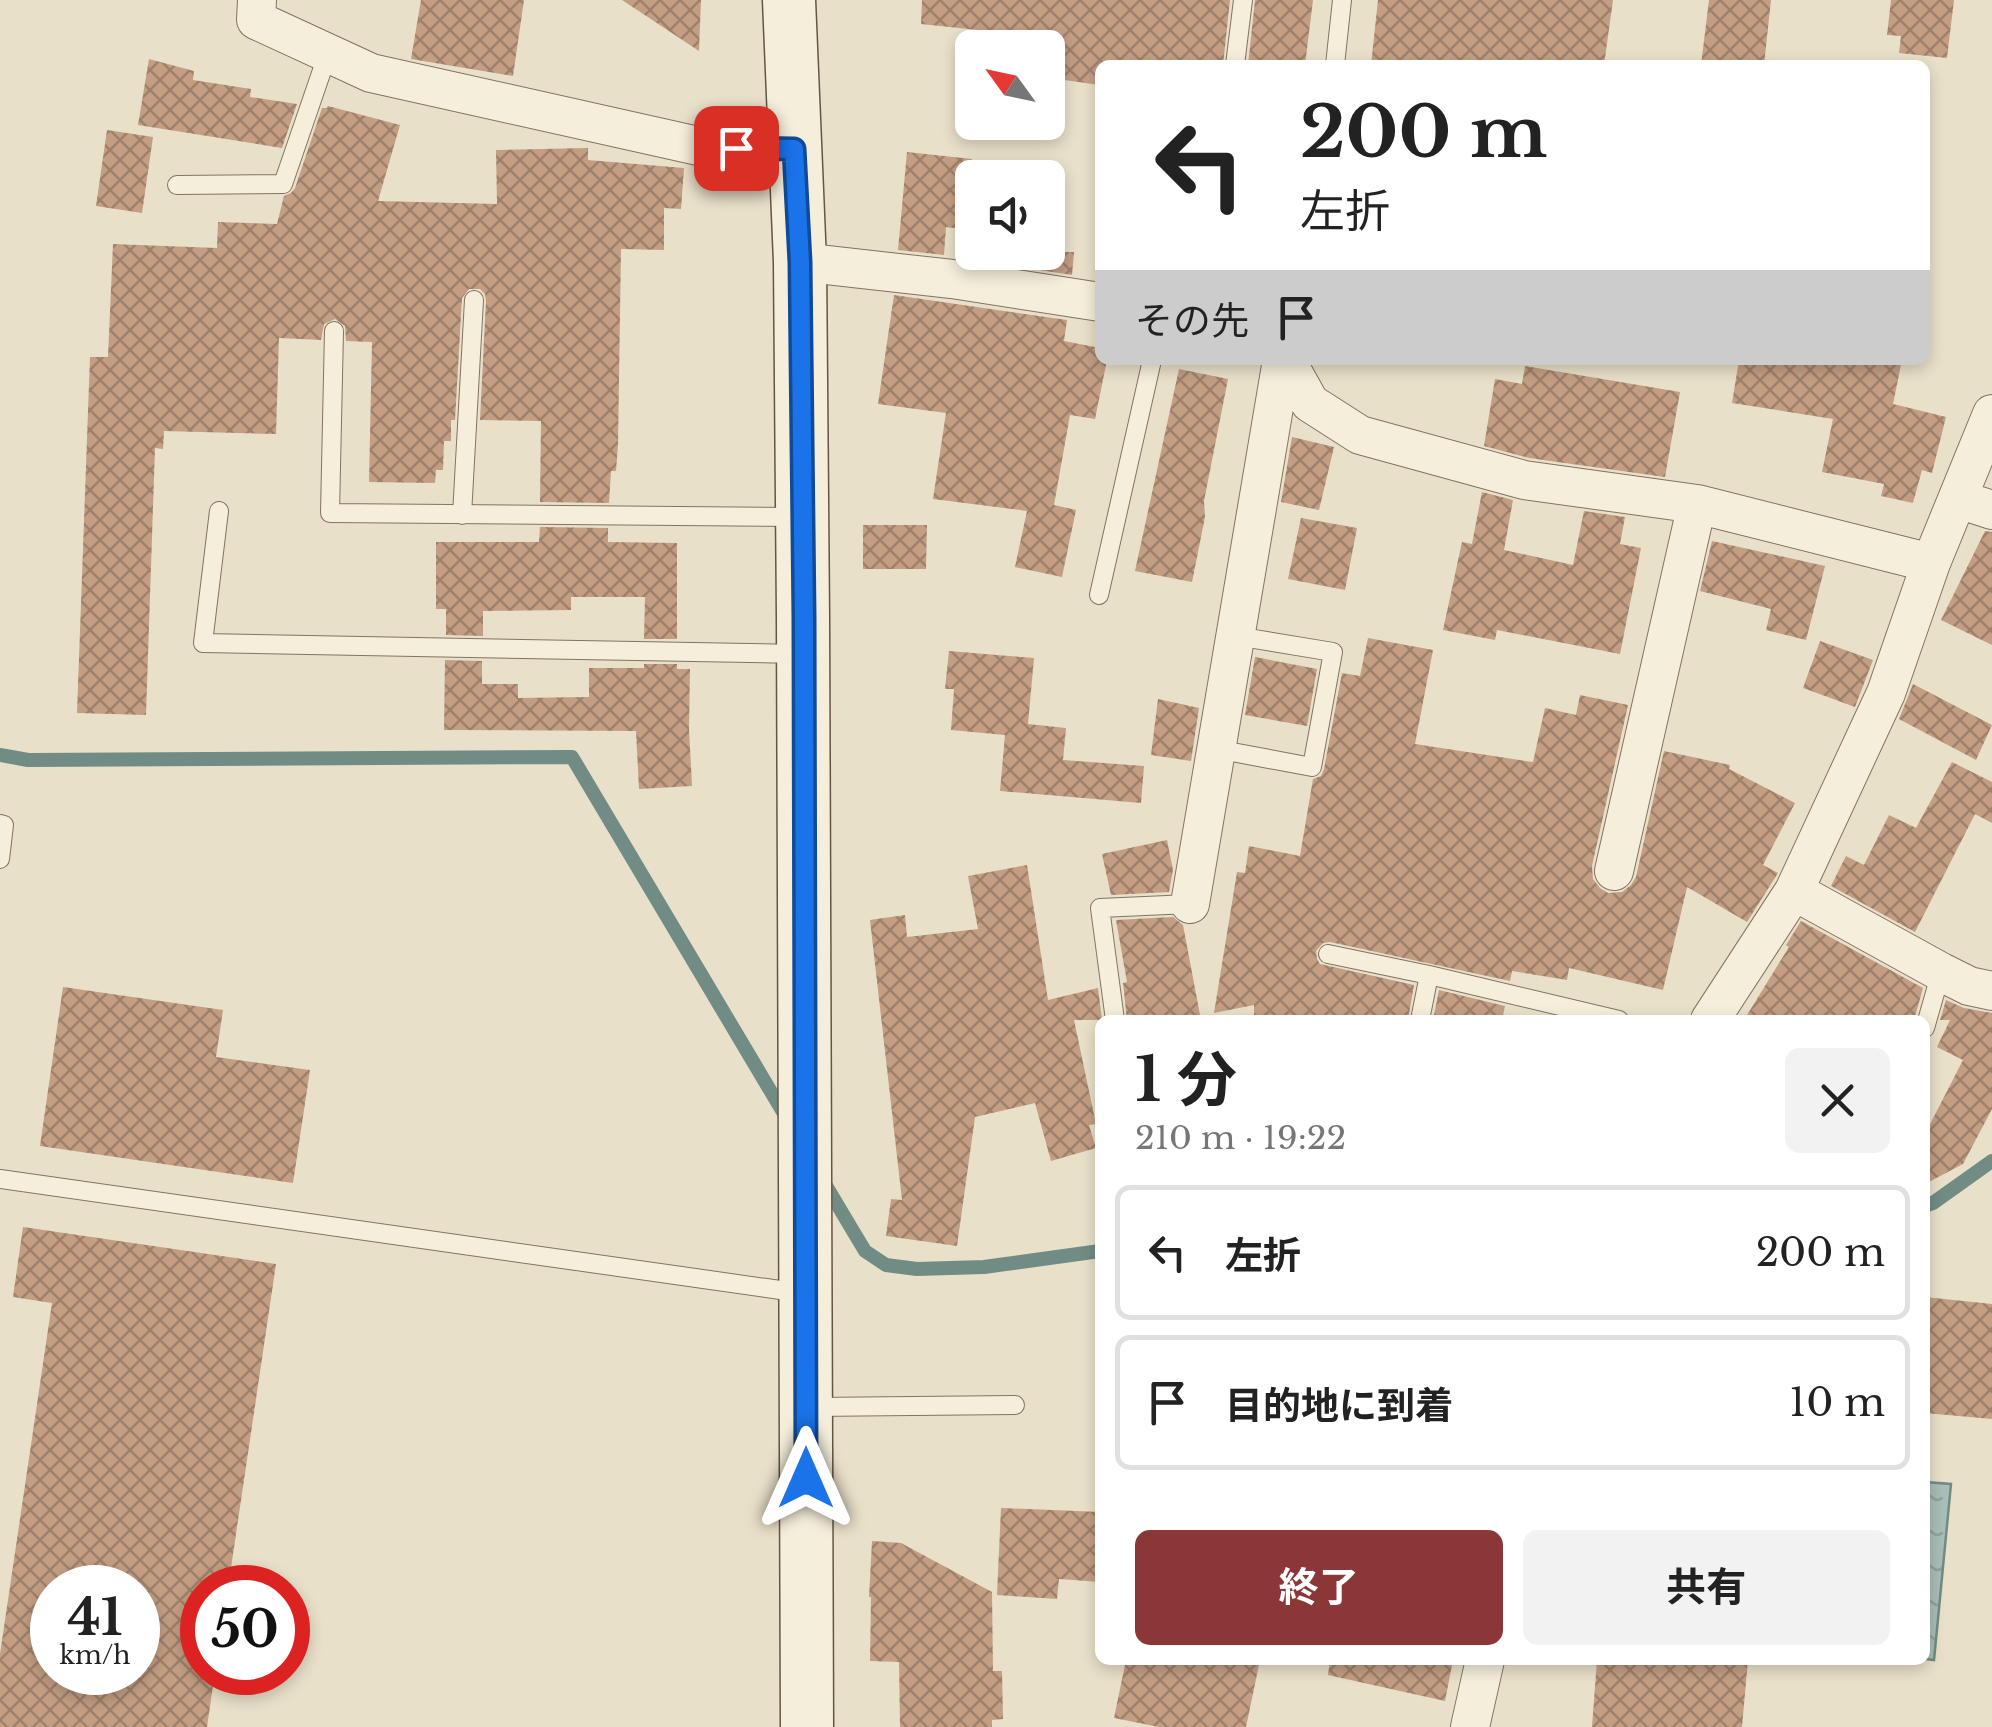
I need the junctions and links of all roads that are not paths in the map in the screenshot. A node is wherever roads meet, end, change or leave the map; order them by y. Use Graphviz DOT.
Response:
graph roads {
  1 [pos="257,0"];
  2 [pos="789,0"];
  3 [pos="1243,0"];
  4 [pos="1342,0"];
  5 [pos="328,53"];
  6 [pos="1237,60"];
  7 [pos="1336,60"];
  8 [pos="794,149"];
  9 [pos="178,186"];
  10 [pos="800,262"];
  11 [pos="474,300"];
  12 [pos="1095,301"];
  13 [pos="334,331"];
  14 [pos="1151,365"];
  15 [pos="1283,365"];
  16 [pos="1287,365"];
  17 [pos="1992,414"];
  18 [pos="1697,504"];
  19 [pos="1975,504"];
  20 [pos="219,511"];
  21 [pos="462,514"];
  22 [pos="802,517"];
  23 [pos="1932,564"];
  24 [pos="1098,595"];
  25 [pos="1236,636"];
  26 [pos="804,654"];
  27 [pos="1216,749"];
  28 [pos="0,824"];
  29 [pos="0,859"];
  30 [pos="1614,871"];
  31 [pos="1794,892"];
  32 [pos="1190,904"];
  33 [pos="1328,954"];
  34 [pos="1941,972"];
  35 [pos="1429,975"];
  36 [pos="1992,991"];
  37 [pos="1114,1015"];
  38 [pos="1421,1015"];
  39 [pos="1598,1015"];
  40 [pos="1713,1015"];
  41 [pos="1929,1015"];
  42 [pos="0,1179"];
  43 [pos="806,1294"];
  44 [pos="1015,1406"];
  45 [pos="806,1407"];
  46 [pos="1485,1665"];
  47 [pos="807,1727"];
  48 [pos="1470,1727"];
  1 -- 5 [label="street"];
  2 -- 8 [label="main road"];
  3 -- 6 [label="lane"];
  4 -- 7 [label="lane"];
  5 -- 8 [label="street"];
  5 -- 9 [label="lane"];
  8 -- 10 [label="main road"];
  10 -- 12 [label="street"];
  10 -- 22 [label="main road"];
  11 -- 21 [label="lane"];
  13 -- 21 [label="lane"];
  14 -- 24 [label="lane"];
  15 -- 25 [label="street"];
  16 -- 18 [label="street"];
  17 -- 19 [label="street"];
  18 -- 23 [label="street"];
  18 -- 30 [label="street"];
  19 -- 23 [label="street"];
  20 -- 26 [label="lane"];
  21 -- 22 [label="lane"];
  22 -- 26 [label="main road"];
  23 -- 31 [label="street"];
  25 -- 27 [label="street"];
  25 -- 27 [label="lane"];
  26 -- 43 [label="main road"];
  27 -- 32 [label="street"];
  28 -- 29 [label="lane"];
  31 -- 34 [label="street"];
  31 -- 40 [label="street"];
  32 -- 37 [label="lane"];
  33 -- 35 [label="lane"];
  34 -- 36 [label="street"];
  34 -- 41 [label="lane"];
  35 -- 38 [label="lane"];
  35 -- 39 [label="lane"];
  42 -- 43 [label="lane"];
  43 -- 45 [label="main road"];
  44 -- 45 [label="lane"];
  45 -- 47 [label="main road"];
  46 -- 48 [label="street"];
}
